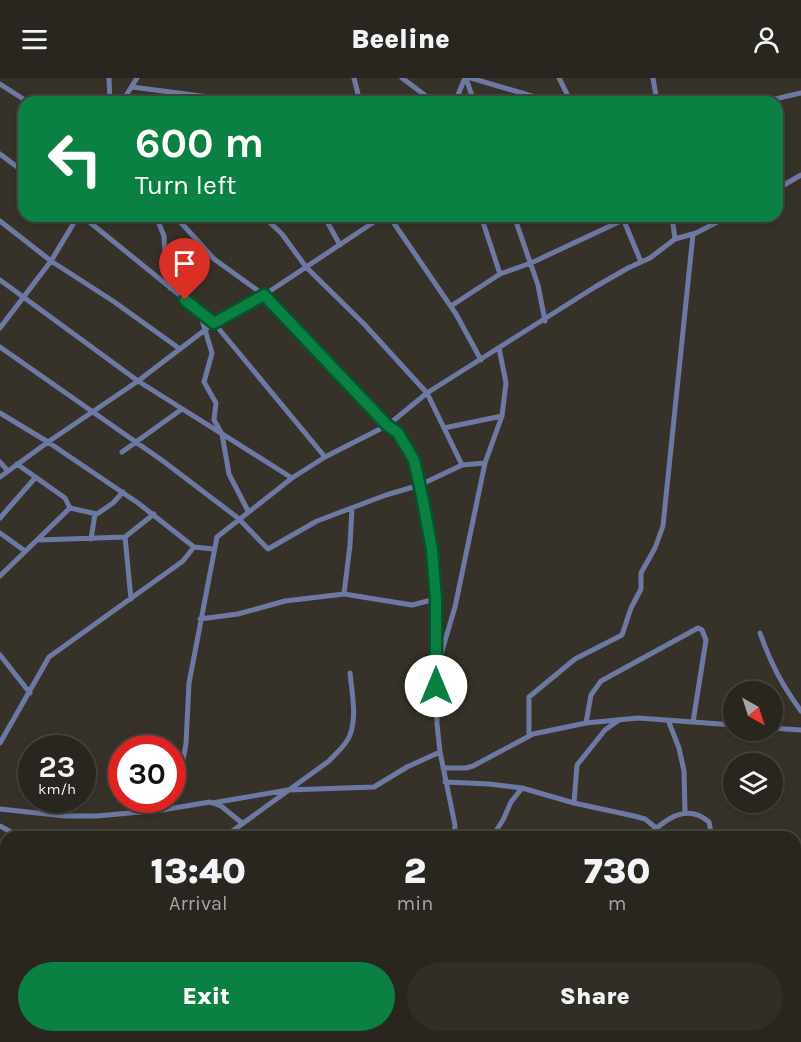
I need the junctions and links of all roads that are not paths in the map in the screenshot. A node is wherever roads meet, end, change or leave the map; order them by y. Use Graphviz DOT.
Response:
graph roads {
  1 [pos="109,78"];
  2 [pos="137,78"];
  3 [pos="354,78"];
  4 [pos="402,78"];
  5 [pos="466,78"];
  6 [pos="471,78"];
  7 [pos="559,78"];
  8 [pos="653,78"];
  9 [pos="0,84"];
  10 [pos="132,87"];
  11 [pos="801,93"];
  12 [pos="183,94"];
  13 [pos="19,96"];
  14 [pos="110,96"];
  15 [pos="126,96"];
  16 [pos="199,96"];
  17 [pos="358,96"];
  18 [pos="426,96"];
  19 [pos="458,96"];
  20 [pos="472,96"];
  21 [pos="532,96"];
  22 [pos="568,96"];
  23 [pos="656,96"];
  24 [pos="783,97"];
  25 [pos="0,154"];
  26 [pos="18,168"];
  27 [pos="801,175"];
  28 [pos="783,186"];
  29 [pos="0,221"];
  30 [pos="76,222"];
  31 [pos="88,222"];
  32 [pos="158,222"];
  33 [pos="180,222"];
  34 [pos="269,222"];
  35 [pos="327,222"];
  36 [pos="371,222"];
  37 [pos="393,222"];
  38 [pos="484,222"];
  39 [pos="516,222"];
  40 [pos="614,222"];
  41 [pos="624,222"];
  42 [pos="673,222"];
  43 [pos="717,222"];
  44 [pos="693,234"];
  45 [pos="675,239"];
  46 [pos="340,245"];
  47 [pos="51,261"];
  48 [pos="641,262"];
  49 [pos="531,263"];
  50 [pos="306,267"];
  51 [pos="500,274"];
  52 [pos="0,280"];
  53 [pos="170,288"];
  54 [pos="264,295"];
  55 [pos="24,296"];
  56 [pos="451,306"];
  57 [pos="200,311"];
  58 [pos="544,321"];
  59 [pos="214,323"];
  60 [pos="0,328"];
  61 [pos="205,330"];
  62 [pos="0,347"];
  63 [pos="499,348"];
  64 [pos="180,350"];
  65 [pos="481,360"];
  66 [pos="138,381"];
  67 [pos="427,393"];
  68 [pos="182,410"];
  69 [pos="95,411"];
  70 [pos="0,413"];
  71 [pos="502,416"];
  72 [pos="387,425"];
  73 [pos="444,428"];
  74 [pos="222,434"];
  75 [pos="48,442"];
  76 [pos="137,442"];
  77 [pos="122,453"];
  78 [pos="325,457"];
  79 [pos="0,462"];
  80 [pos="485,463"];
  81 [pos="17,464"];
  82 [pos="462,465"];
  83 [pos="8,471"];
  84 [pos="0,477"];
  85 [pos="35,478"];
  86 [pos="292,478"];
  87 [pos="420,485"];
  88 [pos="123,492"];
  89 [pos="70,508"];
  90 [pos="352,508"];
  91 [pos="248,511"];
  92 [pos="95,514"];
  93 [pos="154,514"];
  94 [pos="0,518"];
  95 [pos="238,518"];
  96 [pos="0,533"];
  97 [pos="125,537"];
  98 [pos="91,539"];
  99 [pos="40,540"];
  100 [pos="194,547"];
  101 [pos="213,549"];
  102 [pos="25,551"];
  103 [pos="0,576"];
  104 [pos="344,594"];
  105 [pos="131,599"];
  106 [pos="436,599"];
  107 [pos="200,619"];
  108 [pos="760,633"];
  109 [pos="0,655"];
  110 [pos="436,669"];
  111 [pos="350,674"];
  112 [pos="30,693"];
  113 [pos="801,711"];
  114 [pos="620,719"];
  115 [pos="668,720"];
  116 [pos="693,722"];
  117 [pos="586,723"];
  118 [pos="723,724"];
  119 [pos="783,729"];
  120 [pos="801,730"];
  121 [pos="2,732"];
  122 [pos="529,735"];
  123 [pos="0,743"];
  124 [pos="186,744"];
  125 [pos="440,752"];
  126 [pos="443,768"];
  127 [pos="445,782"];
  128 [pos="522,788"];
  129 [pos="288,790"];
  130 [pos="212,803"];
  131 [pos="574,803"];
  132 [pos="186,807"];
  133 [pos="0,808"];
  134 [pos="130,813"];
  135 [pos="685,813"];
  136 [pos="242,823"];
  137 [pos="656,828"];
  138 [pos="232,831"];
  139 [pos="454,831"];
  140 [pos="496,831"];
  141 [pos="653,831"];
  142 [pos="711,831"];
  1 -- 14 [label="street"];
  2 -- 10 [label="street"];
  3 -- 17 [label="street"];
  4 -- 18 [label="street"];
  5 -- 19 [label="street"];
  5 -- 20 [label="street"];
  6 -- 21 [label="street"];
  7 -- 22 [label="street"];
  8 -- 23 [label="street"];
  9 -- 13 [label="street"];
  10 -- 12 [label="street"];
  10 -- 15 [label="street"];
  11 -- 24 [label="street"];
  12 -- 16 [label="street"];
  25 -- 26 [label="street"];
  27 -- 28 [label="street"];
  29 -- 47 [label="street"];
  30 -- 47 [label="street"];
  31 -- 53 [label="street"];
  32 -- 53 [label="street"];
  33 -- 54 [label="street"];
  34 -- 50 [label="street"];
  35 -- 46 [label="street"];
  36 -- 46 [label="street"];
  37 -- 56 [label="street"];
  38 -- 51 [label="street"];
  39 -- 49 [label="street"];
  40 -- 49 [label="street"];
  41 -- 48 [label="street"];
  42 -- 45 [label="street"];
  43 -- 44 [label="street"];
  44 -- 45 [label="street"];
  44 -- 122 [label="street"];
  45 -- 48 [label="street"];
  46 -- 50 [label="street"];
  47 -- 55 [label="street"];
  47 -- 64 [label="street"];
  48 -- 58 [label="street"];
  49 -- 51 [label="street"];
  49 -- 58 [label="street"];
  50 -- 54 [label="street"];
  50 -- 67 [label="street"];
  51 -- 56 [label="street"];
  52 -- 55 [label="street"];
  53 -- 57 [label="street"];
  54 -- 59 [label="street"];
  54 -- 72 [label="street"];
  55 -- 60 [label="street"];
  55 -- 66 [label="street"];
  56 -- 65 [label="street"];
  57 -- 59 [label="street"];
  57 -- 61 [label="street"];
  58 -- 63 [label="street"];
  59 -- 61 [label="street"];
  59 -- 78 [label="street"];
  61 -- 64 [label="street"];
  61 -- 74 [label="street"];
  62 -- 69 [label="street"];
  63 -- 65 [label="street"];
  63 -- 71 [label="street"];
  64 -- 66 [label="street"];
  65 -- 67 [label="street"];
  66 -- 68 [label="street"];
  66 -- 69 [label="street"];
  67 -- 72 [label="street"];
  67 -- 73 [label="street"];
  68 -- 74 [label="street"];
  68 -- 76 [label="street"];
  69 -- 75 [label="street"];
  69 -- 76 [label="street"];
  70 -- 75 [label="street"];
  71 -- 73 [label="street"];
  71 -- 80 [label="street"];
  72 -- 78 [label="street"];
  72 -- 87 [label="street"];
  73 -- 82 [label="street"];
  74 -- 86 [label="street"];
  74 -- 91 [label="street"];
  75 -- 81 [label="street"];
  75 -- 88 [label="street"];
  76 -- 77 [label="street"];
  76 -- 95 [label="street"];
  78 -- 86 [label="street"];
  79 -- 83 [label="street"];
  80 -- 82 [label="street"];
  80 -- 110 [label="street"];
  81 -- 83 [label="street"];
  81 -- 85 [label="street"];
  82 -- 87 [label="street"];
  83 -- 84 [label="street"];
  85 -- 89 [label="street"];
  85 -- 94 [label="street"];
  86 -- 91 [label="street"];
  87 -- 90 [label="street"];
  87 -- 106 [label="street"];
  88 -- 92 [label="street"];
  88 -- 93 [label="street"];
  89 -- 92 [label="street"];
  89 -- 99 [label="street"];
  90 -- 95 [label="street"];
  90 -- 104 [label="street"];
  91 -- 95 [label="street"];
  92 -- 98 [label="street"];
  93 -- 97 [label="street"];
  93 -- 100 [label="street"];
  95 -- 101 [label="street"];
  96 -- 102 [label="street"];
  97 -- 98 [label="street"];
  97 -- 105 [label="street"];
  98 -- 99 [label="street"];
  99 -- 102 [label="street"];
  100 -- 101 [label="street"];
  100 -- 105 [label="street"];
  101 -- 107 [label="street"];
  102 -- 103 [label="street"];
  104 -- 106 [label="street"];
  104 -- 107 [label="street"];
  105 -- 112 [label="street"];
  106 -- 110 [label="street"];
  107 -- 124 [label="street"];
  108 -- 113 [label="street"];
  109 -- 112 [label="street"];
  110 -- 125 [label="street"];
  111 -- 129 [label="street"];
  112 -- 121 [label="street"];
  114 -- 115 [label="street"];
  114 -- 117 [label="street"];
  114 -- 131 [label="street"];
  115 -- 116 [label="street"];
  115 -- 135 [label="street"];
  116 -- 117 [label="street"];
  116 -- 118 [label="street"];
  117 -- 122 [label="street"];
  119 -- 120 [label="street"];
  121 -- 123 [label="street"];
  122 -- 126 [label="street"];
  125 -- 126 [label="street"];
  125 -- 129 [label="street"];
  126 -- 127 [label="street"];
  127 -- 128 [label="street"];
  127 -- 139 [label="street"];
  128 -- 131 [label="street"];
  128 -- 140 [label="street"];
  129 -- 130 [label="street"];
  129 -- 136 [label="street"];
  130 -- 132 [label="street"];
  130 -- 136 [label="street"];
  131 -- 137 [label="street"];
  133 -- 134 [label="street"];
  135 -- 137 [label="street"];
  135 -- 142 [label="street"];
  136 -- 138 [label="street"];
  137 -- 141 [label="street"];
}
